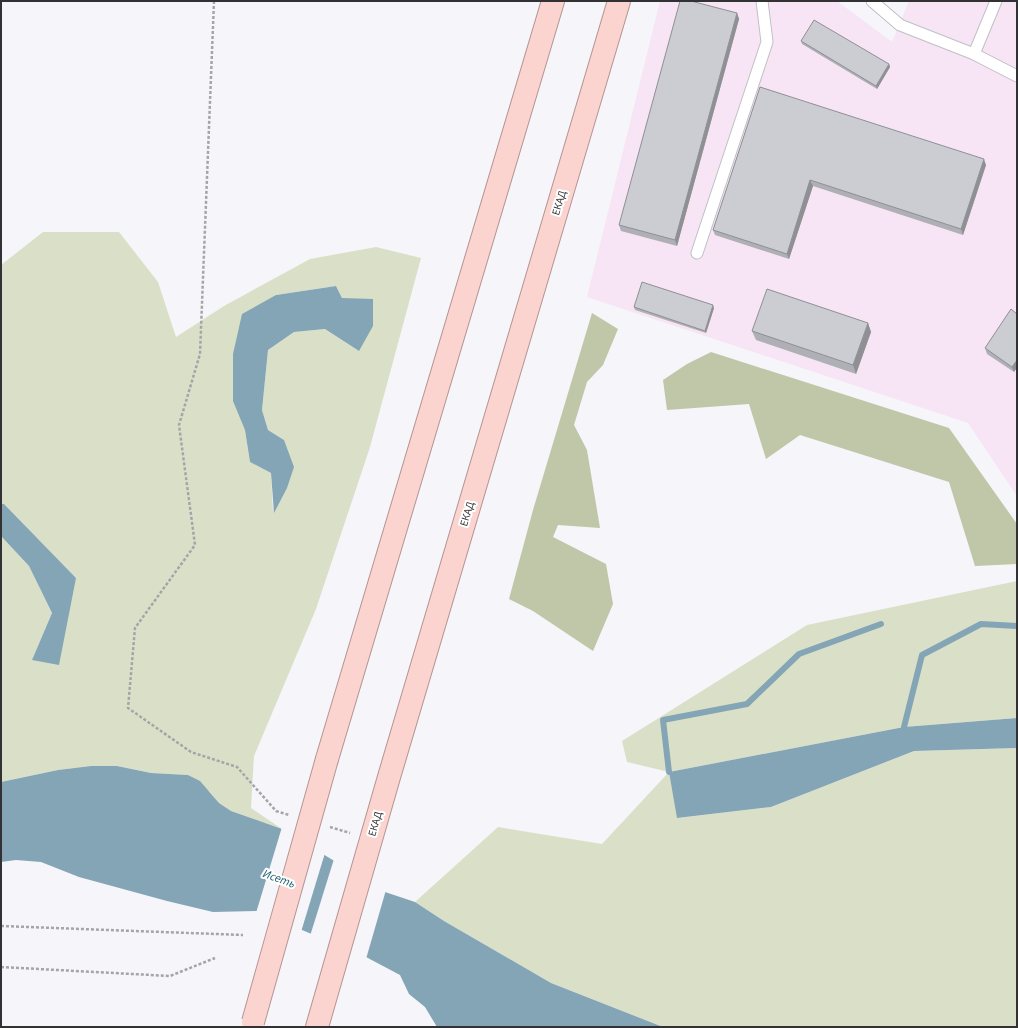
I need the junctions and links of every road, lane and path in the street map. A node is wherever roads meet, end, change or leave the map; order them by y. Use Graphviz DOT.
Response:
graph roads {
  1 [pos="214,1"];
  2 [pos="553,1"];
  3 [pos="619,1"];
  4 [pos="762,1"];
  5 [pos="872,1"];
  6 [pos="996,1"];
  7 [pos="974,54"];
  8 [pos="1017,76"];
  9 [pos="697,253"];
  10 [pos="291,815"];
  11 [pos="326,826"];
  12 [pos="355,835"];
  13 [pos="1,926"];
  14 [pos="243,935"];
  15 [pos="215,958"];
  16 [pos="1,967"];
  17 [pos="253,1025"];
  18 [pos="317,1027"];
  1 -- 10 [label="path"];
  2 -- 17 [label="highway, bridge"];
  3 -- 18 [label="highway, ЕКАД"];
  4 -- 9 [label="lane"];
  5 -- 7 [label="lane"];
  6 -- 7 [label="lane"];
  7 -- 8 [label="lane"];
  11 -- 12 [label="path"];
  13 -- 14 [label="path"];
  15 -- 16 [label="path"];
}
